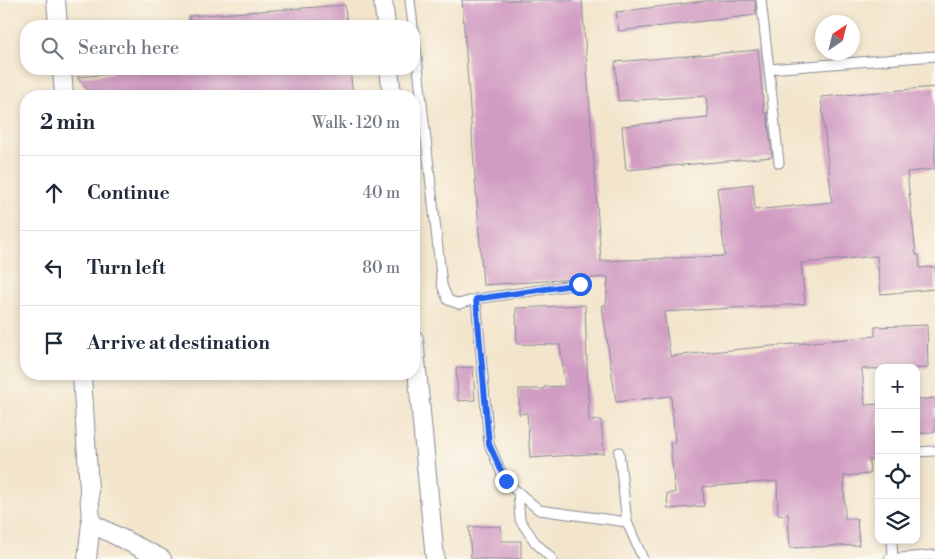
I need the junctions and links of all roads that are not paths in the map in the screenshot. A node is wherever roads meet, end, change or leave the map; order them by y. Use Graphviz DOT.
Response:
graph roads {
  1 [pos="56,0"];
  2 [pos="384,0"];
  3 [pos="410,0"];
  4 [pos="761,0"];
  5 [pos="58,20"];
  6 [pos="386,20"];
  7 [pos="412,20"];
  8 [pos="935,56"];
  9 [pos="768,69"];
  10 [pos="62,75"];
  11 [pos="390,75"];
  12 [pos="419,75"];
  13 [pos="64,90"];
  14 [pos="391,90"];
  15 [pos="779,163"];
  16 [pos="580,284"];
  17 [pos="476,299"];
  18 [pos="82,380"];
  19 [pos="418,380"];
  20 [pos="935,450"];
  21 [pos="619,452"];
  22 [pos="920,452"];
  23 [pos="518,492"];
  24 [pos="627,522"];
  25 [pos="91,523"];
  26 [pos="892,544"];
  27 [pos="935,555"];
  28 [pos="87,559"];
  29 [pos="162,559"];
  30 [pos="435,559"];
  31 [pos="552,559"];
  32 [pos="643,559"];
  33 [pos="888,559"];
  34 [pos="893,559"];
  1 -- 5 [label="street"];
  2 -- 6 [label="street"];
  3 -- 7 [label="lane"];
  4 -- 9 [label="lane"];
  8 -- 9 [label="lane"];
  9 -- 15 [label="lane"];
  10 -- 13 [label="street"];
  11 -- 14 [label="street"];
  12 -- 17 [label="lane"];
  16 -- 17 [label="lane"];
  17 -- 23 [label="lane"];
  18 -- 25 [label="street"];
  19 -- 30 [label="street"];
  20 -- 22 [label="lane"];
  21 -- 24 [label="lane"];
  23 -- 24 [label="lane"];
  23 -- 31 [label="lane"];
  24 -- 32 [label="lane"];
  25 -- 28 [label="street"];
  25 -- 29 [label="street"];
  26 -- 34 [label="lane"];
  27 -- 34 [label="lane"];
  33 -- 34 [label="lane"];
}
